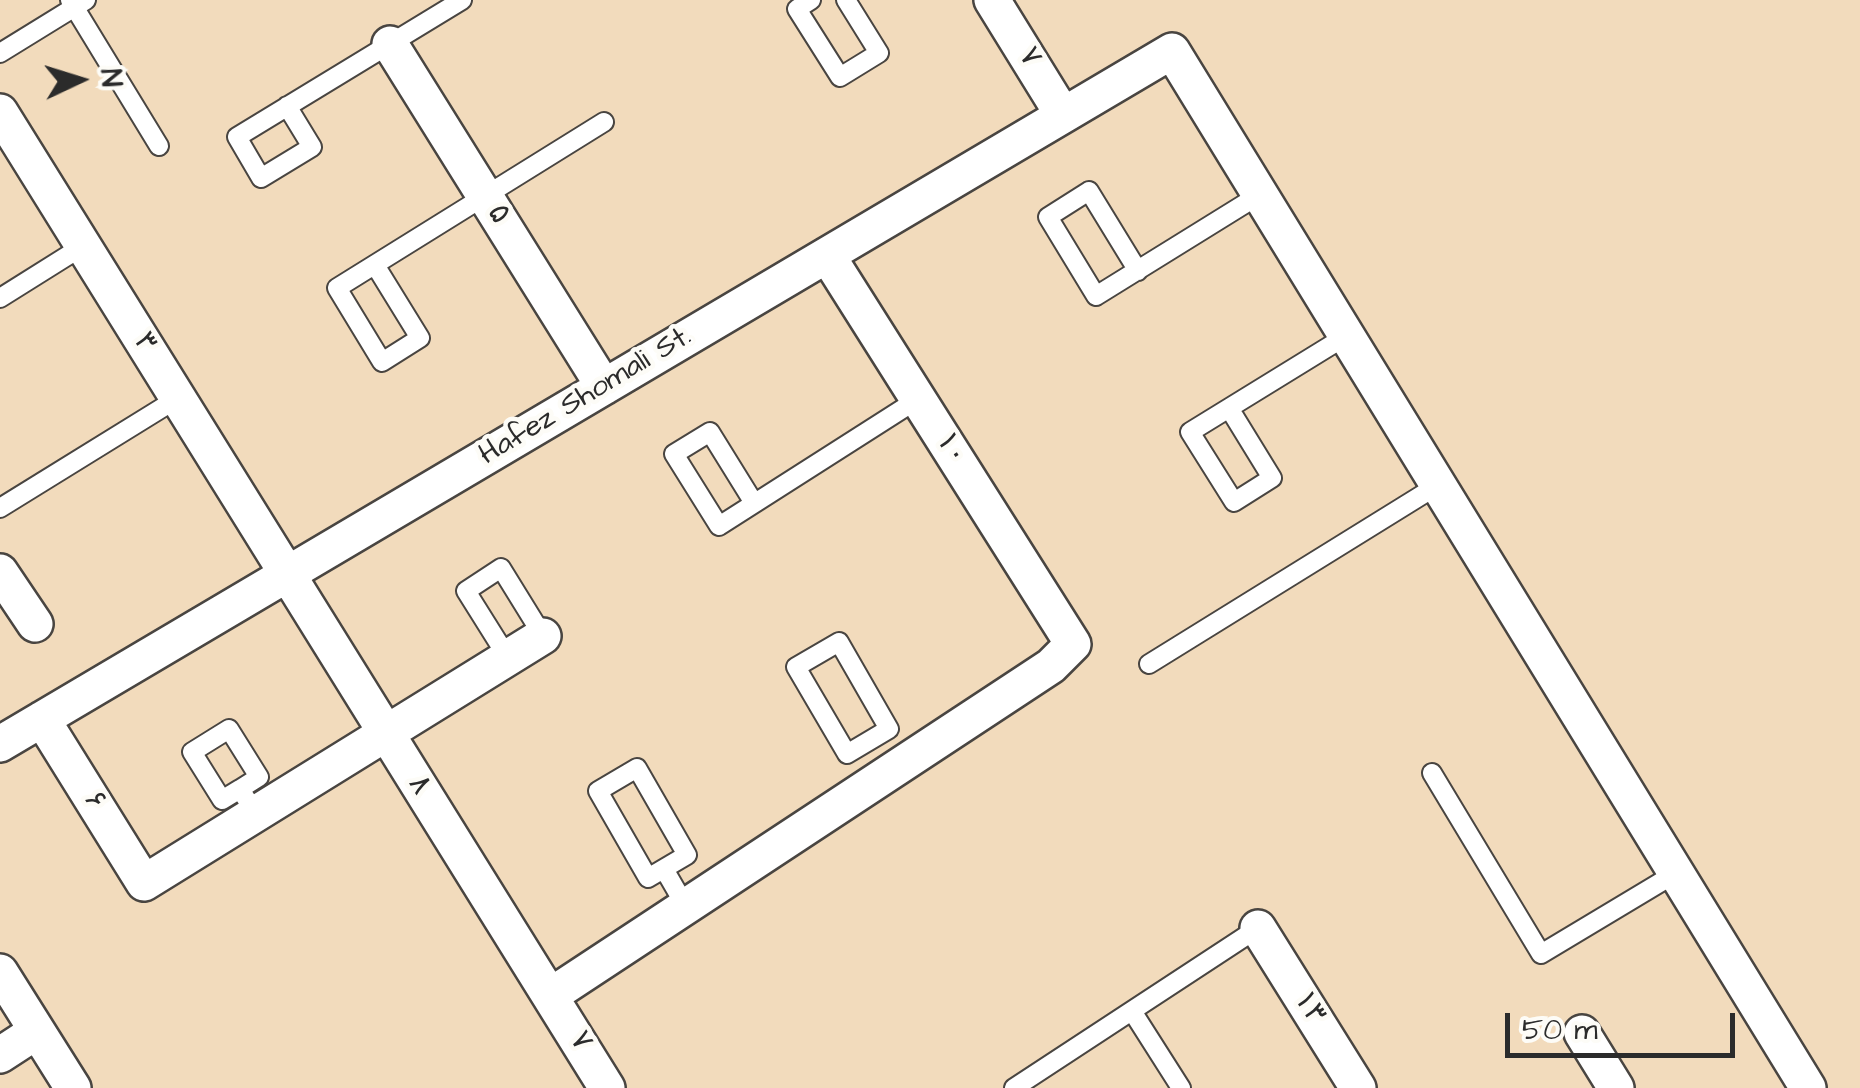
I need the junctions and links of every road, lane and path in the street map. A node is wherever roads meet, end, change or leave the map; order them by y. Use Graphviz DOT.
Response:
graph roads {
  1 [pos="462,0"];
  2 [pos="811,0"];
  3 [pos="846,0"];
  4 [pos="992,0"];
  5 [pos="77,2"];
  6 [pos="390,44"];
  7 [pos="0,53"];
  8 [pos="287,106"];
  9 [pos="0,112"];
  10 [pos="1064,115"];
  11 [pos="604,122"];
  12 [pos="159,146"];
  13 [pos="485,195"];
  14 [pos="1260,196"];
  15 [pos="83,246"];
  16 [pos="827,255"];
  17 [pos="375,264"];
  18 [pos="1138,271"];
  19 [pos="0,298"];
  20 [pos="1346,336"];
  21 [pos="604,387"];
  22 [pos="178,398"];
  23 [pos="918,399"];
  24 [pos="1229,408"];
  25 [pos="1438,485"];
  26 [pos="754,503"];
  27 [pos="0,508"];
  28 [pos="0,572"];
  29 [pos="287,574"];
  30 [pos="35,624"];
  31 [pos="543,636"];
  32 [pos="508,658"];
  33 [pos="1149,664"];
  34 [pos="42,719"];
  35 [pos="385,734"];
  36 [pos="866,743"];
  37 [pos="0,744"];
  38 [pos="1432,773"];
  39 [pos="886,776"];
  40 [pos="664,868"];
  41 [pos="1676,873"];
  42 [pos="686,907"];
  43 [pos="1258,928"];
  44 [pos="0,972"];
  45 [pos="550,996"];
  46 [pos="1132,1011"];
  47 [pos="37,1031"];
  48 [pos="1582,1033"];
  49 [pos="0,1055"];
  50 [pos="73,1088"];
  51 [pos="607,1088"];
  52 [pos="1014,1088"];
  53 [pos="1181,1088"];
  54 [pos="1358,1088"];
  55 [pos="1616,1088"];
  56 [pos="1808,1088"];
  1 -- 6 [label="lane"];
  2 -- 3 [label="lane"];
  4 -- 10 [label="street, ۷"];
  5 -- 7 [label="lane"];
  5 -- 12 [label="lane"];
  6 -- 8 [label="lane"];
  6 -- 13 [label="street, ۵"];
  9 -- 15 [label="street, ۳"];
  10 -- 14 [label="street, Hafez Shomali St."];
  10 -- 16 [label="street, Hafez Shomali St."];
  11 -- 13 [label="lane"];
  13 -- 17 [label="lane"];
  13 -- 21 [label="street, ۵"];
  14 -- 18 [label="lane"];
  14 -- 20 [label="street"];
  15 -- 19 [label="lane"];
  15 -- 22 [label="street, ۳"];
  16 -- 21 [label="street, Hafez Shomali St."];
  16 -- 23 [label="street, ۱۰"];
  17 -- 17 [label="lane"];
  18 -- 18 [label="lane"];
  20 -- 24 [label="lane"];
  20 -- 25 [label="street"];
  21 -- 29 [label="street, Hafez Shomali St."];
  22 -- 27 [label="lane"];
  22 -- 29 [label="street, ۳"];
  23 -- 26 [label="lane"];
  23 -- 39 [label="street, ۱۰"];
  24 -- 24 [label="lane"];
  25 -- 33 [label="lane"];
  25 -- 41 [label="street"];
  26 -- 26 [label="lane"];
  28 -- 30 [label="street"];
  29 -- 34 [label="street, Hafez Shomali St."];
  29 -- 35 [label="street, ۸"];
  31 -- 32 [label="street"];
  31 -- 32 [label="lane"];
  32 -- 35 [label="street"];
  34 -- 35 [label="street, ۶"];
  34 -- 37 [label="street, Hafez Shomali St."];
  35 -- 45 [label="street, ۸"];
  36 -- 36 [label="lane"];
  36 -- 39 [label="lane"];
  38 -- 41 [label="lane"];
  39 -- 42 [label="street"];
  40 -- 40 [label="lane"];
  40 -- 42 [label="lane"];
  41 -- 56 [label="street"];
  42 -- 45 [label="street"];
  43 -- 46 [label="lane"];
  43 -- 54 [label="street, ۱۳"];
  44 -- 47 [label="street"];
  45 -- 51 [label="street, ۷"];
  46 -- 52 [label="lane"];
  46 -- 53 [label="lane"];
  47 -- 49 [label="street"];
  47 -- 50 [label="street"];
  48 -- 55 [label="street"];
}
